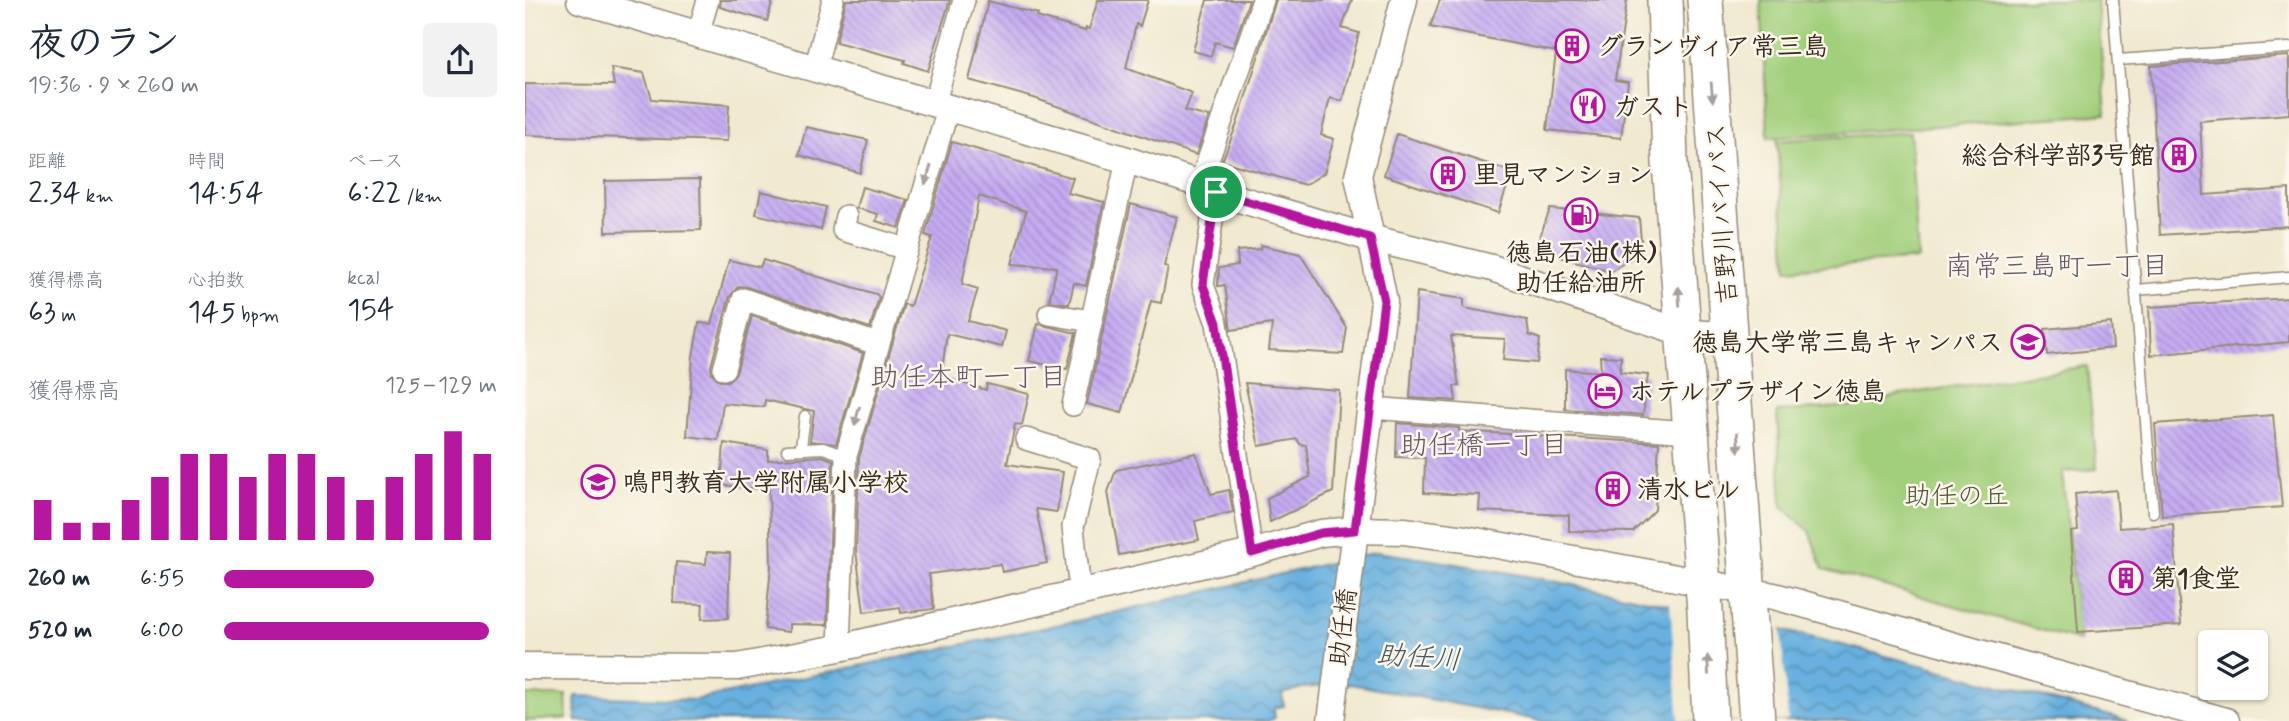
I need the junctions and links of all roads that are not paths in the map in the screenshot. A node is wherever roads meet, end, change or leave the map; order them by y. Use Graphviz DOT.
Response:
graph roads {
  1 [pos="580,0"];
  2 [pos="708,0"];
  3 [pos="833,0"];
  4 [pos="964,0"];
  5 [pos="1263,0"];
  6 [pos="1404,0"];
  7 [pos="1665,0"];
  8 [pos="1705,0"];
  9 [pos="2113,0"];
  10 [pos="698,34"];
  11 [pos="2289,48"];
  12 [pos="2118,60"];
  13 [pos="815,69"];
  14 [pos="941,107"];
  15 [pos="1127,160"];
  16 [pos="1208,188"];
  17 [pos="846,216"];
  18 [pos="1370,238"];
  19 [pos="906,249"];
  20 [pos="2289,277"];
  21 [pos="2136,290"];
  22 [pos="1049,314"];
  23 [pos="1091,321"];
  24 [pos="1681,332"];
  25 [pos="1731,336"];
  26 [pos="877,344"];
  27 [pos="724,369"];
  28 [pos="1073,405"];
  29 [pos="1371,408"];
  30 [pos="804,416"];
  31 [pos="1689,432"];
  32 [pos="1026,439"];
  33 [pos="801,447"];
  34 [pos="787,450"];
  35 [pos="846,456"];
  36 [pos="2153,512"];
  37 [pos="1353,541"];
  38 [pos="1252,553"];
  39 [pos="1080,592"];
  40 [pos="1704,597"];
  41 [pos="1750,605"];
  42 [pos="839,648"];
  43 [pos="525,666"];
  44 [pos="1332,711"];
  45 [pos="1710,721"];
  46 [pos="1757,721"];
  47 [pos="2226,721"];
  1 -- 10 [label="street"];
  2 -- 10 [label="street"];
  3 -- 13 [label="street"];
  4 -- 14 [label="street"];
  5 -- 16 [label="street"];
  6 -- 18 [label="street, 助任橋"];
  24 -- 7 [label="highway, 吉野川バイパス, one-way"];
  8 -- 25 [label="highway, 吉野川バイパス, one-way"];
  9 -- 12 [label="lane"];
  10 -- 13 [label="street"];
  11 -- 12 [label="lane"];
  12 -- 21 [label="lane"];
  13 -- 14 [label="street"];
  14 -- 15 [label="street"];
  14 -- 19 [label="street, one-way"];
  15 -- 16 [label="street"];
  15 -- 23 [label="street"];
  16 -- 18 [label="street"];
  16 -- 38 [label="street"];
  17 -- 19 [label="street"];
  18 -- 24 [label="street"];
  18 -- 29 [label="street, 助任橋"];
  19 -- 26 [label="street"];
  20 -- 21 [label="lane"];
  21 -- 36 [label="lane"];
  22 -- 23 [label="street"];
  23 -- 28 [label="street"];
  24 -- 25 [label="street"];
  24 -- 31 [label="highway, 吉野川バイパス"];
  25 -- 41 [label="highway, 吉野川バイパス, one-way"];
  26 -- 27 [label="street"];
  26 -- 35 [label="street, one-way"];
  29 -- 31 [label="street"];
  29 -- 37 [label="street, 助任橋"];
  30 -- 33 [label="lane"];
  31 -- 40 [label="highway, 吉野川バイパス"];
  32 -- 39 [label="street"];
  33 -- 34 [label="lane"];
  33 -- 35 [label="lane"];
  35 -- 42 [label="street"];
  37 -- 38 [label="street"];
  37 -- 40 [label="street"];
  37 -- 44 [label="street, 助任橋"];
  38 -- 39 [label="street"];
  39 -- 42 [label="street"];
  40 -- 41 [label="street"];
  45 -- 40 [label="highway, 吉野川バイパス, one-way"];
  41 -- 46 [label="highway, 吉野川バイパス"];
  41 -- 47 [label="street"];
  42 -- 43 [label="street"];
}
